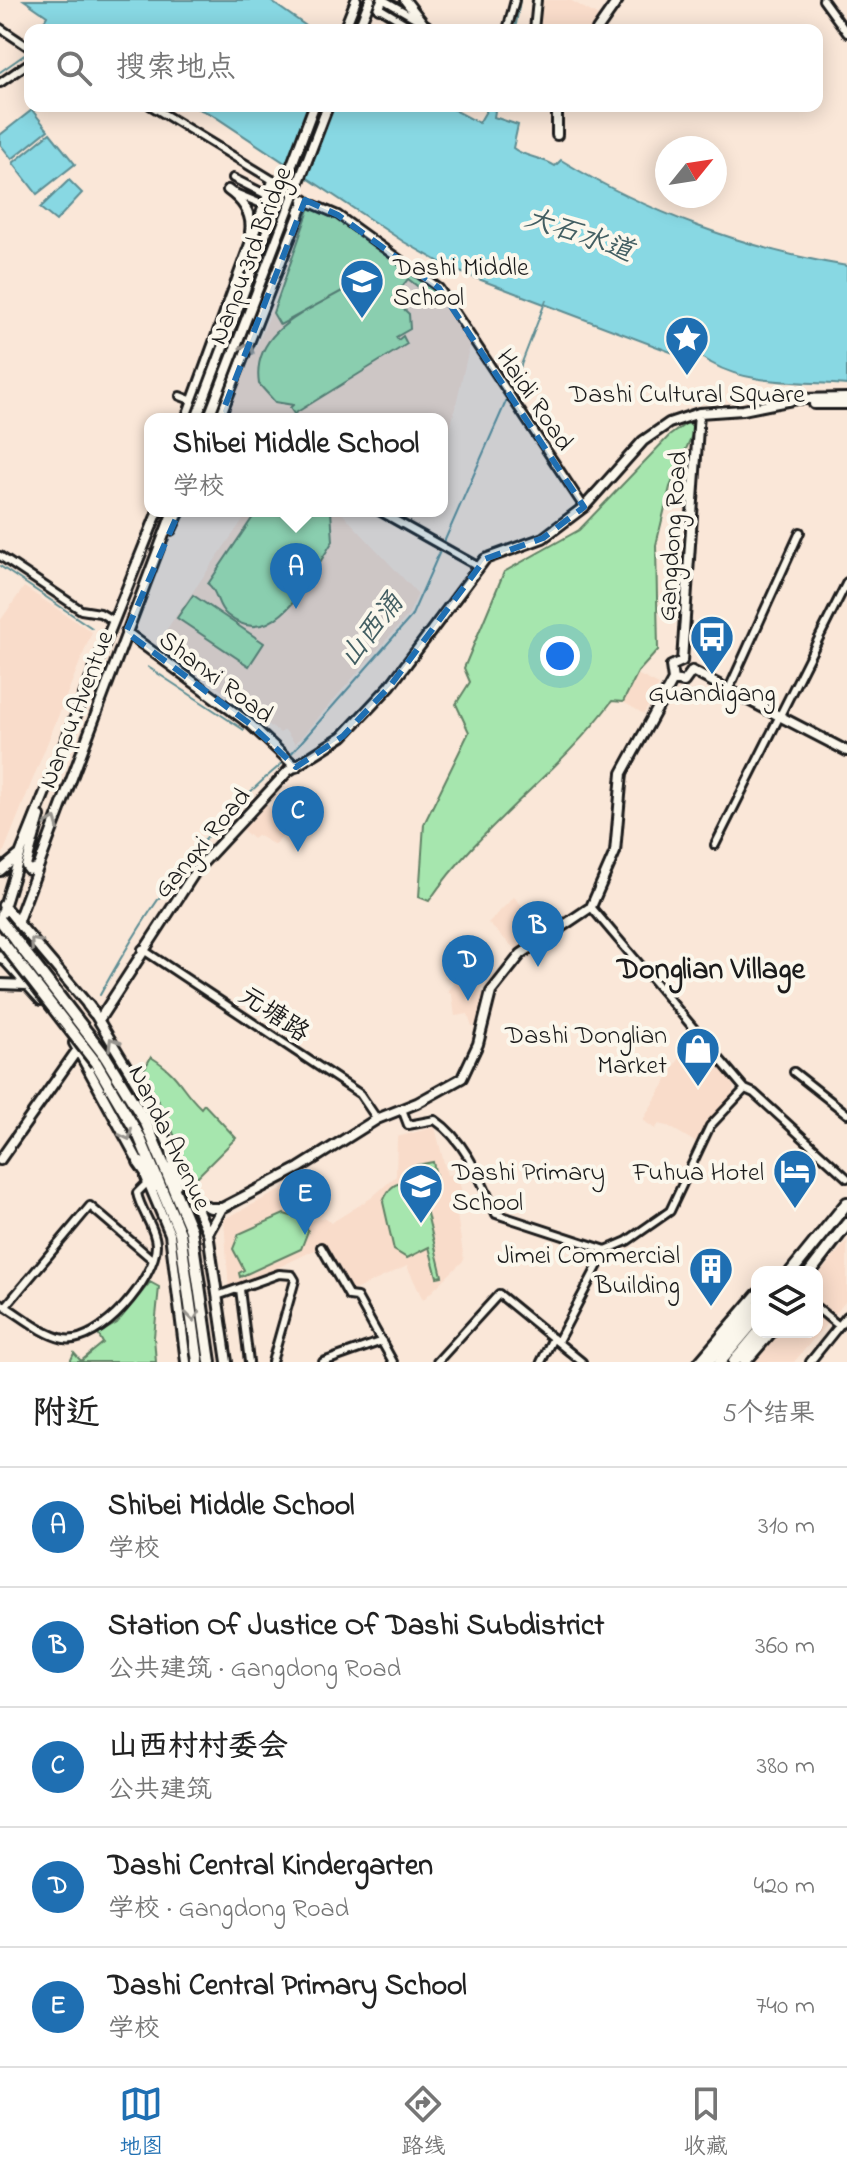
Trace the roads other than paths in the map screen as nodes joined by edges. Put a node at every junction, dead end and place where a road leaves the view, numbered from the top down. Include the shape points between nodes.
1 (356, 0) edge
2 (368, 0) edge
3 (405, 0) edge
4 (515, 0) edge
5 (537, 0) edge
6 (618, 0) edge
7 (823, 0) edge
8 (382, 3) edge
9 (346, 24) edge
10 (360, 24) edge
11 (419, 24) edge
12 (421, 24) edge
13 (509, 24) edge
14 (535, 24) edge
15 (601, 24) edge
16 (0, 28) edge
17 (847, 33) edge
18 (24, 44) edge
19 (24, 66) edge
20 (0, 83) edge
21 (161, 112) edge
22 (312, 112) edge
23 (326, 112) edge
24 (557, 112) edge
25 (557, 135) dead end
26 (233, 178) dead end
27 (273, 181) junction
28 (228, 190) joint
29 (305, 200) junction
30 (265, 201) junction
31 (298, 219) junction
32 (245, 255) junction
33 (241, 266) junction
34 (274, 281) junction
35 (180, 396) dead end
36 (193, 401) junction
37 (847, 401) edge
38 (188, 413) edge
39 (198, 413) edge
40 (210, 413) edge
41 (224, 413) edge
42 (699, 413) junction
43 (584, 507) junction
44 (154, 517) edge
45 (171, 517) edge
46 (177, 517) edge
47 (390, 517) edge
48 (800, 532) dead end
49 (0, 556) edge
50 (479, 567) junction
51 (847, 582) edge
52 (143, 588) junction
53 (112, 620) junction
54 (126, 632) junction
55 (682, 661) junction
56 (692, 671) junction
57 (673, 680) junction
58 (728, 691) junction
59 (778, 717) junction
60 (847, 751) edge
61 (293, 763) junction
62 (44, 796) junction
63 (715, 845) dead end
64 (21, 852) junction
65 (36, 868) junction
66 (0, 871) edge
67 (2, 904) edge
68 (591, 907) junction
69 (0, 920) edge
70 (17, 923) junction
71 (0, 939) edge
72 (142, 949) junction
73 (0, 957) edge
74 (69, 982) junction
75 (0, 984) edge
76 (28, 985) junction
77 (38, 995) junction
78 (94, 1012) junction
79 (74, 1043) junction
80 (101, 1060) junction
81 (794, 1072) dead end
82 (745, 1089) junction
83 (402, 1109) junction
84 (847, 1114) edge
85 (377, 1119) junction
86 (172, 1149) junction
87 (0, 1160) edge
88 (139, 1162) junction
89 (847, 1178) edge
90 (148, 1182) junction
91 (173, 1200) junction
92 (193, 1200) junction
93 (847, 1203) edge
94 (222, 1208) junction
95 (847, 1224) edge
96 (208, 1233) junction
97 (321, 1247) dead end
98 (606, 1250) junction
99 (153, 1260) junction
100 (796, 1266) edge
101 (815, 1266) edge
102 (240, 1289) junction
103 (217, 1296) junction
104 (751, 1301) edge
105 (3, 1305) edge
106 (751, 1313) edge
107 (823, 1313) edge
108 (847, 1316) edge
109 (751, 1325) edge
110 (839, 1326) junction
111 (754, 1338) edge
112 (764, 1338) edge
113 (556, 1340) junction
114 (382, 1341) junction
115 (186, 1362) edge
116 (198, 1362) edge
117 (210, 1362) edge
118 (227, 1362) edge
119 (249, 1362) edge
120 (272, 1362) edge
121 (323, 1362) edge
122 (393, 1362) edge
123 (437, 1362) edge
124 (541, 1362) edge
125 (582, 1362) edge
126 (699, 1362) edge
127 (708, 1362) edge
128 (720, 1362) edge
129 (734, 1362) edge
130 (744, 1362) edge
131 (810, 1362) edge

1 - 9 main road
2 - 8 street
2 - 10 main road, bridge
3 - 12 main road
4 - 13 street
5 - 14 street
6 - 15 main road
7 - 17 street
8 - 11 street
16 - 18 street
19 - 20 street
21 - 27 street, Haidi Road
22 - 39 main road, Nanpu 3rd Bridge, bridge
23 - 40 main road, Nanpu 3rd Bridge, bridge
24 - 25 main road
26 - 30 street
27 - 29 street, Haidi Road
27 - 30 main road
28 - 30 street
28 - 32 main road via 250,217
29 - 31 main road
29 - 43 street, Haidi Road via 338,215 439,288
30 - 31 main road via 287,200
30 - 32 main road
31 - 34 main road
32 - 33 main road
33 - 34 main road via 255,267
33 - 36 main road
41 -> 34 main road
35 - 36 street
36 - 38 main road
37 - 42 main road, Gangxi Road
42 - 43 main road, Gangxi Road via 651,433
42 - 55 main road, Gangdong Road
43 - 50 main road, Gangxi Road via 543,538 485,559
44 - 53 main road, Nanpu Aventue
45 - 52 main road, Nanpu Aventue
46 - 52 main road
47 - 50 street
48 - 58 street
49 - 53 street via 81,610
50 - 61 main road, Gangxi Road via 390,686 343,736
51 - 59 street
52 - 54 main road, Nanpu Aventue
53 - 62 main road, Nanpu Aventue
54 - 61 main road, Shanxi Road
65 -> 54 main road, Nanpu Aventue
55 - 56 main road
55 - 57 main road via 671,666
56 - 57 main road via 684,682
56 - 58 main road
57 - 68 main road via 622,773 615,852
58 - 59 main road
59 - 60 main road
59 - 63 street
61 - 72 main road, Gangxi Road via 197,869
62 - 64 main road, Nanpu Aventue
62 - 65 main road via 26,866
64 - 66 main road
64 - 67 main road, Nanpu Aventue
65 - 70 main road, Nanpu Aventue
67 - 69 main road, Nanpu Aventue
67 - 70 main road
68 - 82 street
68 - 83 main road via 521,954 491,992 478,1044 462,1078
69 - 80 highway, Nanda Avenue, bridge
70 - 73 main road, Nanpu Aventue
74 -> 70 main road
71 - 80 highway, Nanda Avenue, bridge
72 - 78 main road, Gangxi Road
72 - 85 street, 元塘路 via 360,1094
73 - 76 main road
74 - 77 main road via 51,977
74 - 78 main road
75 - 76 main road
76 - 77 main road
77 - 79 main road
86 -> 78 main road
79 - 87 main road via 23,1132
79 -> 88 main road
80 - 91 highway, Nanda Avenue
81 - 84 street
82 - 89 street
82 - 98 street via 710,1126 670,1211
83 - 85 main road
83 - 98 street via 408,1125 435,1120 453,1136 496,1214
85 - 94 main road
86 - 91 highway
86 - 92 main road
88 - 90 main road
88 - 91 highway
90 - 99 street via 137,1193 156,1242
90 - 115 main road via 170,1234
91 -> 116 highway, Nanda Avenue via 185,1250
91 - 117 highway, Nanda Avenue via 196,1247
92 - 94 main road
92 - 96 main road
93 - 100 highway
94 - 96 main road
95 - 101 highway
96 - 103 main road
97 - 114 street
98 - 113 street
99 - 105 street via 129,1299 83,1339 62,1339
99 - 105 street via 90,1206
102 - 103 street
102 - 119 street
102 - 120 street via 286,1273 295,1280
103 - 118 main road
104 - 126 main road
106 - 127 main road
107 - 110 street
108 - 110 street
109 - 128 highway
110 - 131 street
111 - 129 highway
112 - 130 main road
113 - 123 street via 499,1294
113 - 124 street
113 - 125 street
114 - 121 street
114 - 122 street

